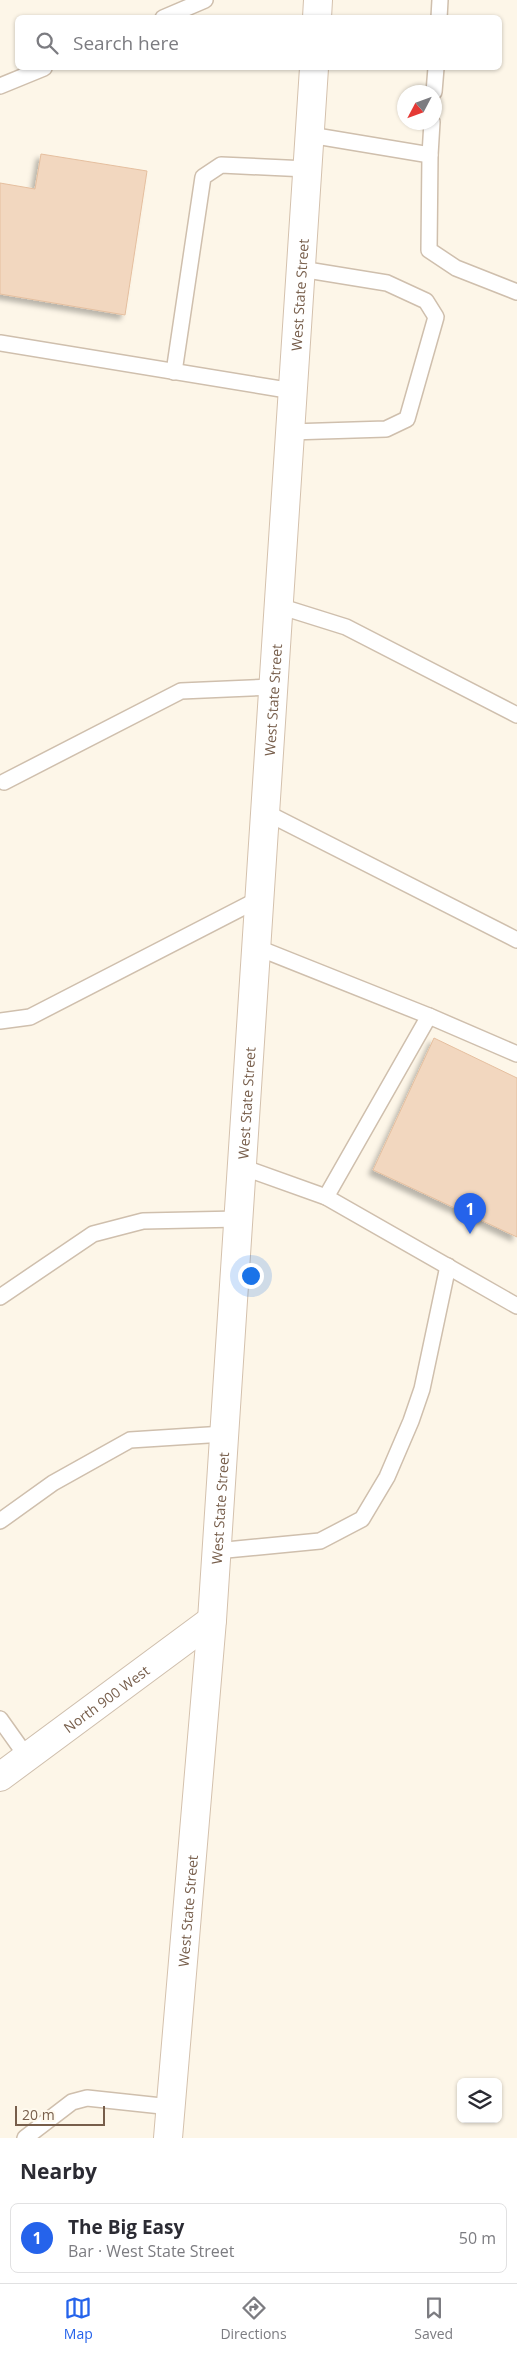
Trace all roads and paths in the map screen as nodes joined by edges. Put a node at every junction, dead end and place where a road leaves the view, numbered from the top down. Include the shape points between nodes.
1 (205, 0) edge
2 (318, 0) edge
3 (440, 0) edge
4 (170, 15) edge
5 (317, 15) edge
6 (439, 15) edge
7 (39, 70) edge
8 (314, 70) edge
9 (436, 70) edge
10 (435, 85) edge
11 (0, 86) edge
12 (432, 130) edge
13 (310, 135) junction
14 (430, 155) junction
15 (307, 169) junction
16 (301, 269) junction
17 (517, 292) edge
18 (0, 343) edge
19 (174, 372) junction
20 (293, 392) junction
21 (290, 432) junction
22 (279, 606) junction
23 (273, 688) junction
24 (517, 715) edge
25 (4, 782) dead end
26 (265, 812) junction
27 (259, 899) junction
28 (517, 940) edge
29 (256, 947) junction
30 (429, 1016) junction
31 (0, 1021) edge
32 (517, 1054) edge
33 (242, 1167) junction
34 (326, 1197) junction
35 (239, 1219) junction
36 (448, 1266) junction
37 (0, 1297) edge
38 (517, 1306) edge
39 (224, 1434) junction
40 (0, 1521) edge
41 (216, 1551) junction
42 (212, 1620) junction
43 (0, 1719) edge
44 (27, 1757) junction
45 (0, 1777) edge
46 (171, 2106) junction
47 (25, 2138) edge
48 (168, 2138) edge

1 - 4 lane
2 - 5 main road
3 - 6 lane
7 - 11 lane
8 - 13 main road, West State Street
9 - 10 lane
12 - 14 lane
13 - 14 lane
13 - 15 main road, West State Street
14 - 17 lane via 429,250 456,268
15 - 16 main road, West State Street
15 - 19 lane via 221,165 203,178
16 - 20 main road, West State Street
16 - 21 lane via 387,283 426,301 436,317 406,419 386,429
18 - 19 lane
19 - 20 lane
20 - 21 main road, West State Street
21 - 22 main road, West State Street
22 - 23 main road, West State Street
22 - 24 lane via 346,627
23 - 25 lane via 182,690
23 - 26 main road, West State Street
26 - 27 main road, West State Street
26 - 28 lane
27 - 29 main road, West State Street
27 - 31 lane via 30,1017
29 - 30 lane
29 - 33 main road, West State Street
30 - 32 lane
30 - 34 lane
33 - 34 lane
33 - 35 main road, West State Street
34 - 36 lane
35 - 37 lane via 143,1221 93,1234
35 - 39 main road, West State Street
36 - 38 lane
36 - 41 lane via 422,1389 387,1477 362,1519 320,1541
39 - 40 lane via 130,1440 53,1483
39 - 41 main road, West State Street
41 - 42 main road, West State Street
42 - 44 main road, North 900 West
42 - 46 main road, West State Street
43 - 44 lane
44 - 45 main road, North 900 West
46 - 47 lane via 87,2098 72,2102
46 - 48 main road, West State Street

